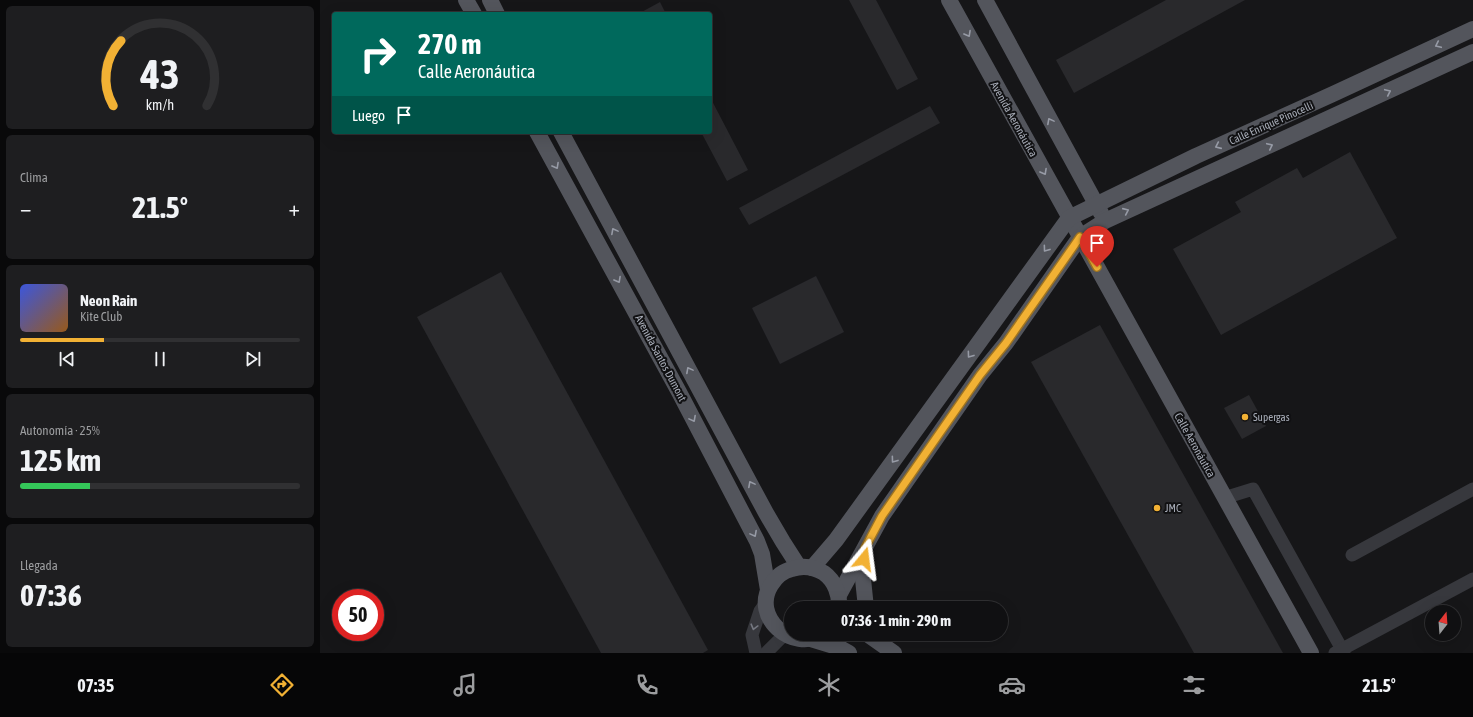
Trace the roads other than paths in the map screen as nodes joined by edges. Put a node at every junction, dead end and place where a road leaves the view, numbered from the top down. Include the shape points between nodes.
1 (466, 0) edge
2 (490, 0) edge
3 (949, 0) edge
4 (985, 0) edge
5 (473, 12) edge
6 (496, 12) edge
7 (1473, 29) edge
8 (1473, 52) edge
9 (539, 134) edge
10 (562, 134) edge
11 (1095, 204) junction
12 (1069, 218) junction
13 (1106, 221) junction
14 (1080, 237) junction
15 (1473, 489) edge
16 (1224, 498) junction
17 (865, 548) junction
18 (1352, 555) dead end
19 (806, 567) junction
20 (1473, 579) edge
21 (767, 597) junction
22 (840, 601) edge
23 (842, 601) edge
24 (865, 601) edge
25 (784, 635) joint
26 (825, 641) edge
27 (877, 641) edge
28 (887, 641) edge
29 (1340, 652) edge
30 (756, 653) edge
31 (766, 653) edge
32 (849, 653) edge
33 (894, 653) edge
34 (898, 653) edge
35 (1311, 653) edge

1 - 5 main road
2 - 6 main road
3 -> 12 main road, Avenida Aeronáutica
11 -> 4 main road
7 -> 11 main road, Calle Enrique Pinocelli
13 -> 8 main road, Calle Enrique Pinocelli
9 -> 21 main road, Avenida Santos Dumont via 757,541 762,554
19 -> 10 main road, Avenida Santos Dumont via 782,542
11 - 12 main road, Calle Enrique Pinocelli
11 - 13 main road
12 - 14 main road, Avenida Aeronáutica
12 -> 19 main road via 836,540
13 - 14 main road, Calle Enrique Pinocelli
14 - 16 main road, Calle Aeronáutica
14 - 17 main road via 882,516
15 - 18 street
16 - 29 street via 1253,489
16 - 35 main road, Calle Aeronáutica
17 - 23 main road
17 - 24 main road via 863,579
19 - 21 main road via 786,570 780,574 775,578
19 - 22 main road via 824,574 834,583
20 - 29 street
21 - 25 main road, Avenida Santos Dumont via 768,615 773,625
21 -> 30 street via 752,636
25 - 31 street
26 - 32 main road
27 - 33 main road
28 - 34 main road

